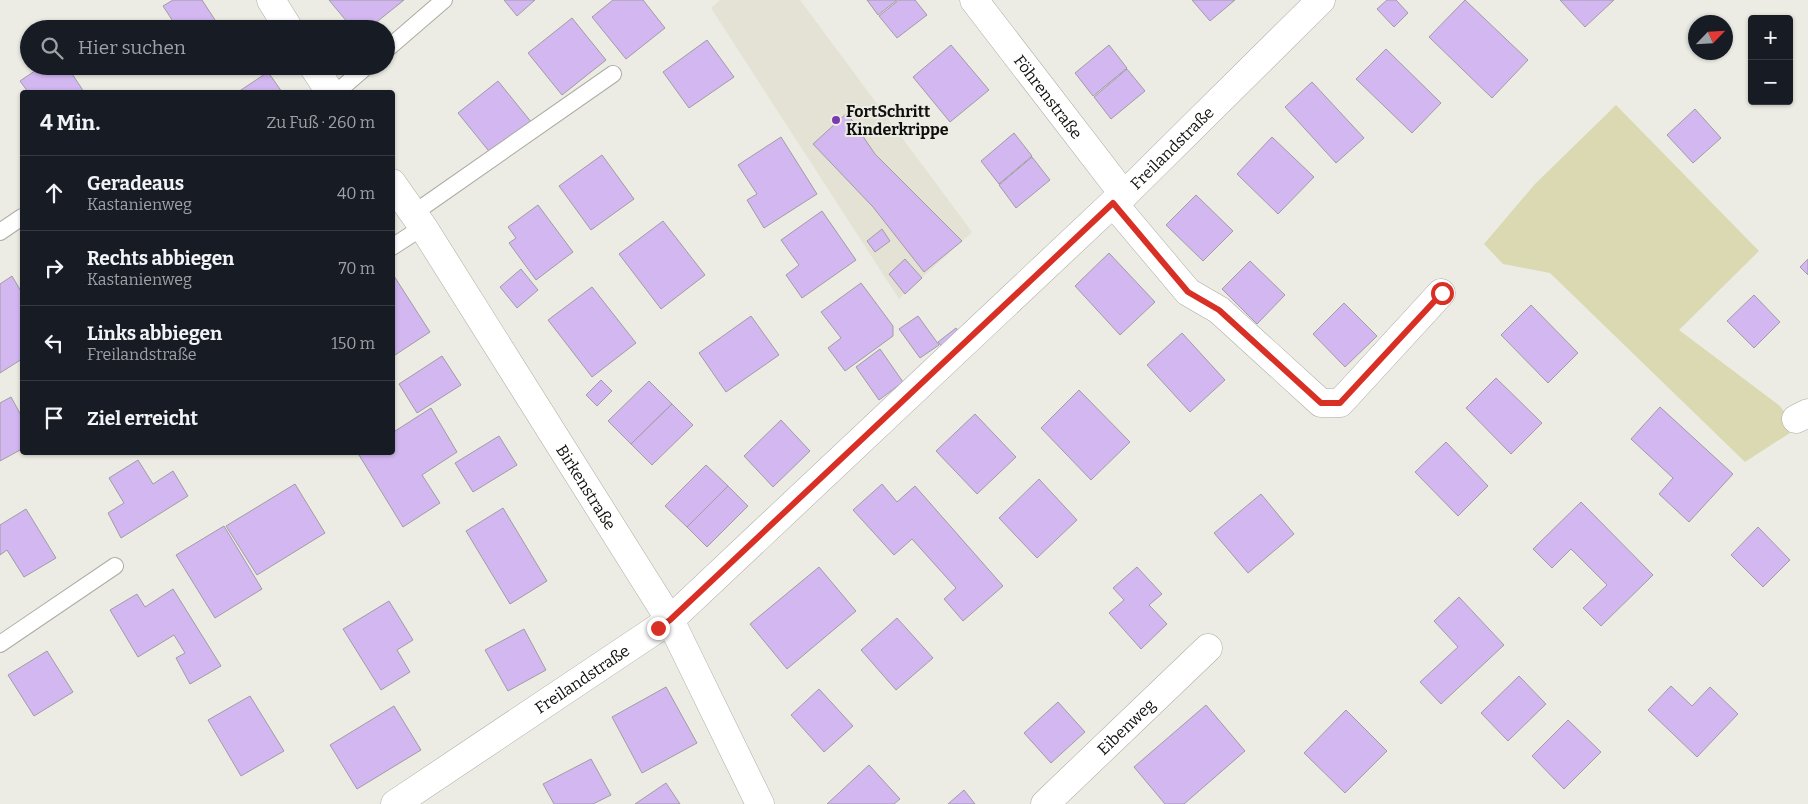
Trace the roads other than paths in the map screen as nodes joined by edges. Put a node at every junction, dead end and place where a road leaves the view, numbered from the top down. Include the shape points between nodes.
1 (271, 0) edge
2 (444, 0) edge
3 (974, 0) edge
4 (1320, 0) edge
5 (283, 20) edge
6 (395, 42) edge
7 (613, 74) dead end
8 (319, 75) edge
9 (357, 75) edge
10 (329, 90) edge
11 (339, 90) edge
12 (395, 187) edge
13 (1119, 199) junction
14 (20, 218) edge
15 (418, 220) junction
16 (0, 232) edge
17 (395, 244) edge
18 (1442, 293) dead end
19 (115, 566) dead end
20 (670, 620) junction
21 (0, 644) edge
22 (1208, 648) dead end
23 (395, 804) edge
24 (760, 804) edge
25 (1045, 804) edge

1 - 5 street
2 - 6 lane
3 - 13 street, Föhrenstraße
4 - 13 street, Freilandstraße
7 - 15 lane
8 - 10 street
9 - 11 lane
12 - 15 street, Birkenstraße
13 - 18 street, Föhrenstraße via 1188,292 1219,310 1321,403 1340,403
13 - 20 street, Freilandstraße
14 - 16 lane
15 - 17 lane
15 - 20 street, Birkenstraße
19 - 21 lane
20 - 23 street, Freilandstraße
20 - 24 street, Birkenstraße
22 - 25 street, Eibenweg

